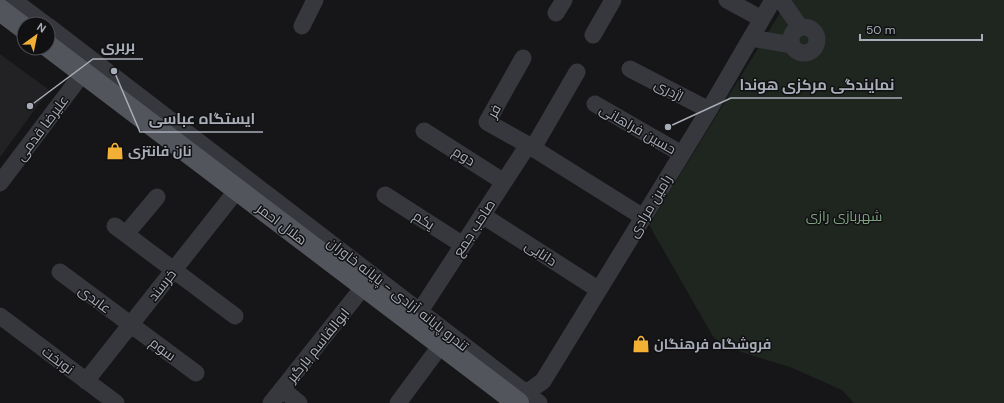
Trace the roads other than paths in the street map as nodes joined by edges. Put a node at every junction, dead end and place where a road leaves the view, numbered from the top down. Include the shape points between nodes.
1 (315, 0) edge
2 (613, 0) edge
3 (727, 0) edge
4 (773, 0) edge
5 (781, 0) edge
6 (13, 9) edge
7 (28, 16) edge
8 (762, 19) junction
9 (302, 26) dead end
10 (800, 27) junction
11 (56, 32) edge
12 (593, 35) dead end
13 (751, 38) junction
14 (792, 46) junction
15 (56, 52) edge
16 (523, 58) dead end
17 (630, 69) dead end
18 (577, 72) dead end
19 (83, 73) junction
20 (595, 104) dead end
21 (709, 110) junction
22 (424, 131) dead end
23 (530, 147) junction
24 (682, 154) junction
25 (504, 182) junction
26 (0, 183) edge
27 (237, 190) junction
28 (385, 195) dead end
29 (157, 197) dead end
30 (482, 215) junction
31 (643, 217) junction
32 (463, 245) junction
33 (173, 270) junction
34 (60, 272) dead end
35 (364, 286) junction
36 (599, 290) junction
37 (420, 311) junction
38 (0, 316) edge
39 (235, 316) dead end
40 (130, 325) junction
41 (441, 345) junction
42 (196, 373) dead end
43 (86, 381) junction
44 (282, 389) junction
45 (523, 401) edge
46 (116, 403) edge
47 (271, 403) edge
48 (298, 403) edge
49 (398, 403) edge

1 - 9 street
2 - 12 street
3 - 8 street
4 - 8 street, رامین مرادی
5 - 10 street
6 - 7 street
8 - 13 street, رامین مرادی
10 - 14 street via 792,34
10 - 14 street via 815,32 818,42 809,52 804,53
11 - 37 street, تندرو پایانه آزادی - پایانه خاوران
13 - 14 street
13 - 21 street, رامین مرادی
15 - 19 main road, هلال احمر
16 - 23 street, فر via 487,122
17 - 21 street, اژدری
18 - 23 street
19 - 26 street, علیرضا قدمی
19 - 27 main road, هلال احمر
20 - 24 street, حسین فراهانی
21 - 24 street, رامین مرادی
22 - 25 street, دوم
23 - 25 street, صاحب جمع
23 - 31 street
24 - 31 street, رامین مرادی
25 - 30 street, صاحب جمع
27 - 33 street, خرسند
27 - 35 main road, هلال احمر
28 - 32 street, یکم
29 - 33 street via 120,230
30 - 32 street, صاحب جمع
30 - 36 street, دانایی
31 - 36 street, رامین مرادی
32 - 37 street, صاحب جمع
33 - 39 street
33 - 40 street, خرسند
34 - 40 street, عابدی
35 - 41 main road, هلال احمر
35 - 44 street, ابوالقاسم بارگیر
36 - 45 street, رامین مرادی via 543,381
37 - 45 street, تندرو پایانه آزادی - پایانه خاوران
38 - 43 street, نوبخت
40 - 42 street, سوم
40 - 43 street, خرسند
41 - 45 main road, هلال احمر
41 - 49 street
43 - 46 street, نوبخت
44 - 47 street, ابوالقاسم بارگیر
44 - 48 street

